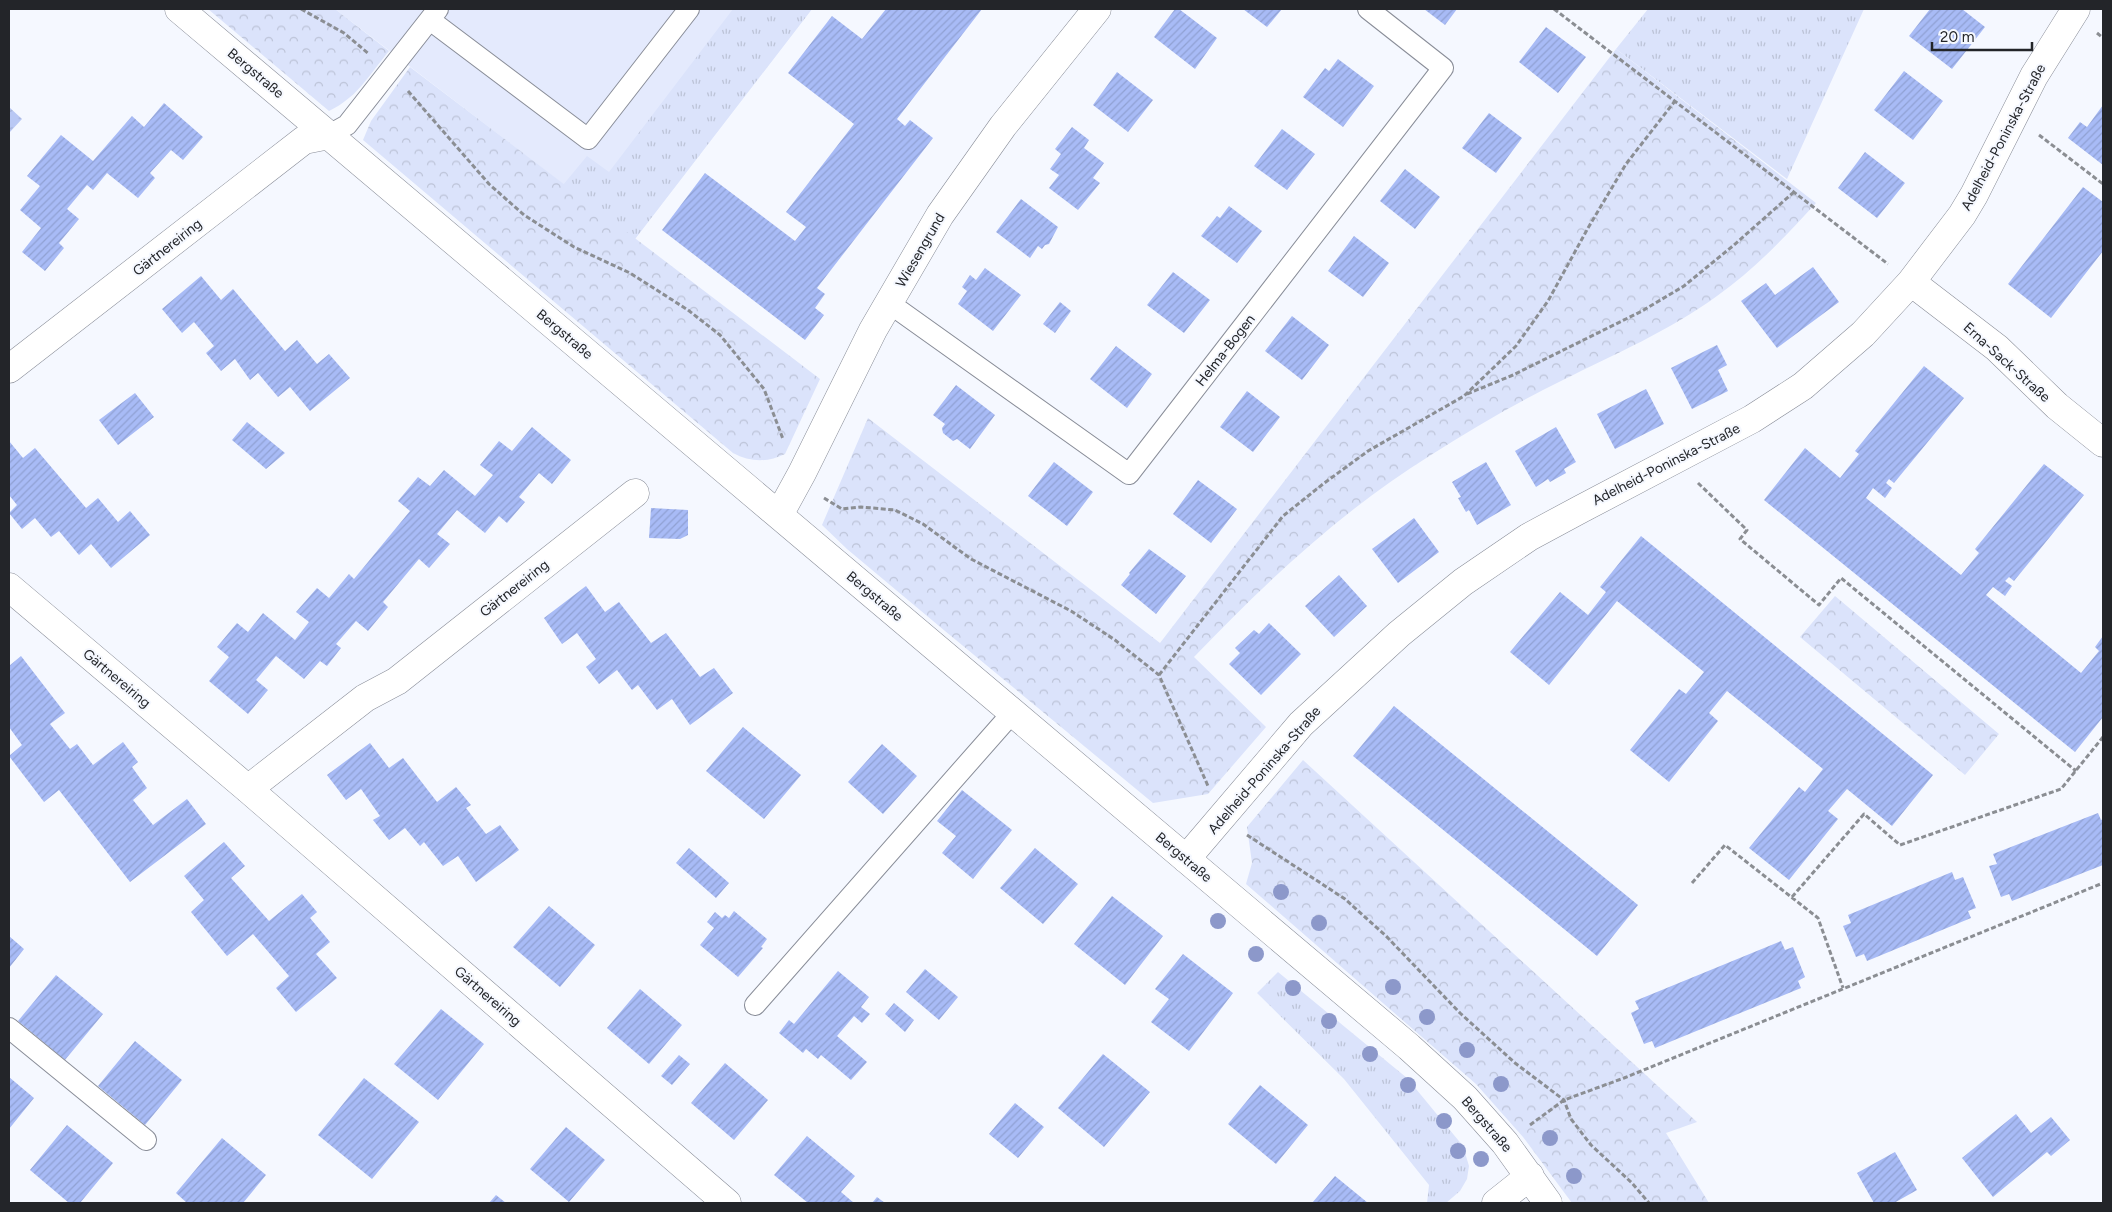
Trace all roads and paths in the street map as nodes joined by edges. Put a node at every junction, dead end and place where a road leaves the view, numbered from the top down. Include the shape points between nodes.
1 (179, 9) edge
2 (301, 9) edge
3 (689, 9) edge
4 (1097, 9) edge
5 (1368, 9) edge
6 (1554, 9) edge
7 (2076, 9) edge
8 (434, 14) edge
9 (389, 71) junction
10 (1675, 101) junction
11 (2013, 114) junction
12 (329, 135) junction
13 (2103, 184) edge
14 (1795, 191) junction
15 (1911, 282) junction
16 (889, 303) junction
17 (9, 369) edge
18 (1464, 396) junction
19 (2103, 443) edge
20 (785, 444) dead end
21 (1675, 461) junction
22 (635, 494) dead end
23 (822, 497) dead end
24 (779, 515) junction
25 (9, 587) edge
26 (1160, 675) junction
27 (1013, 712) junction
28 (2103, 737) edge
29 (2076, 771) junction
30 (248, 789) junction
31 (1222, 816) junction
32 (1186, 859) junction
33 (2103, 882) edge
34 (1692, 883) dead end
35 (1792, 897) junction
36 (1842, 988) junction
37 (755, 1005) dead end
38 (9, 1028) edge
39 (1564, 1100) junction
40 (1527, 1127) dead end
41 (146, 1140) dead end
42 (1530, 1176) junction
43 (727, 1203) edge
44 (1496, 1203) edge
45 (1548, 1203) edge
46 (1649, 1203) edge

1 - 12 street, Bergstraße
2 - 9 path via 344,33
3 - 8 lane via 588,139
4 - 16 street, Wiesengrund via 1003,126 940,215
5 - 16 lane, Helma-Bogen via 1443,68 1129,474
6 - 10 path
7 - 11 street, Adelheid-Poninska-Straße
8 - 9 lane
9 - 12 lane via 347,125
9 - 20 path via 489,184 524,215 574,247 630,273 720,335 764,389
10 - 14 path
10 - 18 path via 1626,164 1548,301 1516,346
11 - 13 path
11 - 15 street, Adelheid-Poninska-Straße via 1974,196
12 - 17 street, Gärtnereiring via 304,140
12 - 24 street, Bergstraße
14 - 15 path
14 - 18 path via 1684,286 1642,311
15 - 19 street, Erna-Sack-Straße via 1996,348 2056,406
15 - 21 street, Adelheid-Poninska-Straße via 1863,334 1803,386 1752,420
16 - 24 street, Wiesengrund
18 - 26 path via 1368,451 1283,516
21 - 29 path via 1747,530 1740,540 1819,605 1841,578
21 - 31 street, Adelheid-Poninska-Straße via 1530,537 1463,582 1399,634 1301,724
22 - 30 street, Gärtnereiring via 397,681 365,698
23 - 26 path via 842,509 895,510 923,524 971,559 1071,610
24 - 27 street, Bergstraße
25 - 30 street, Gärtnereiring
26 - 31 path
27 - 32 street, Bergstraße
27 - 37 lane
28 - 29 path
29 - 35 path via 2061,789 1900,845 1864,814
30 - 43 street, Gärtnereiring
31 - 32 street, Adelheid-Poninska-Straße
31 - 39 path via 1345,899 1386,936 1460,1013
32 - 42 street, Bergstraße via 1458,1091
33 - 36 path
34 - 35 path via 1725,845
35 - 36 path via 1818,918
36 - 39 path
38 - 41 lane
39 - 40 path
39 - 46 path via 1571,1119 1591,1144
42 - 44 street
42 - 45 street, Bergstraße

